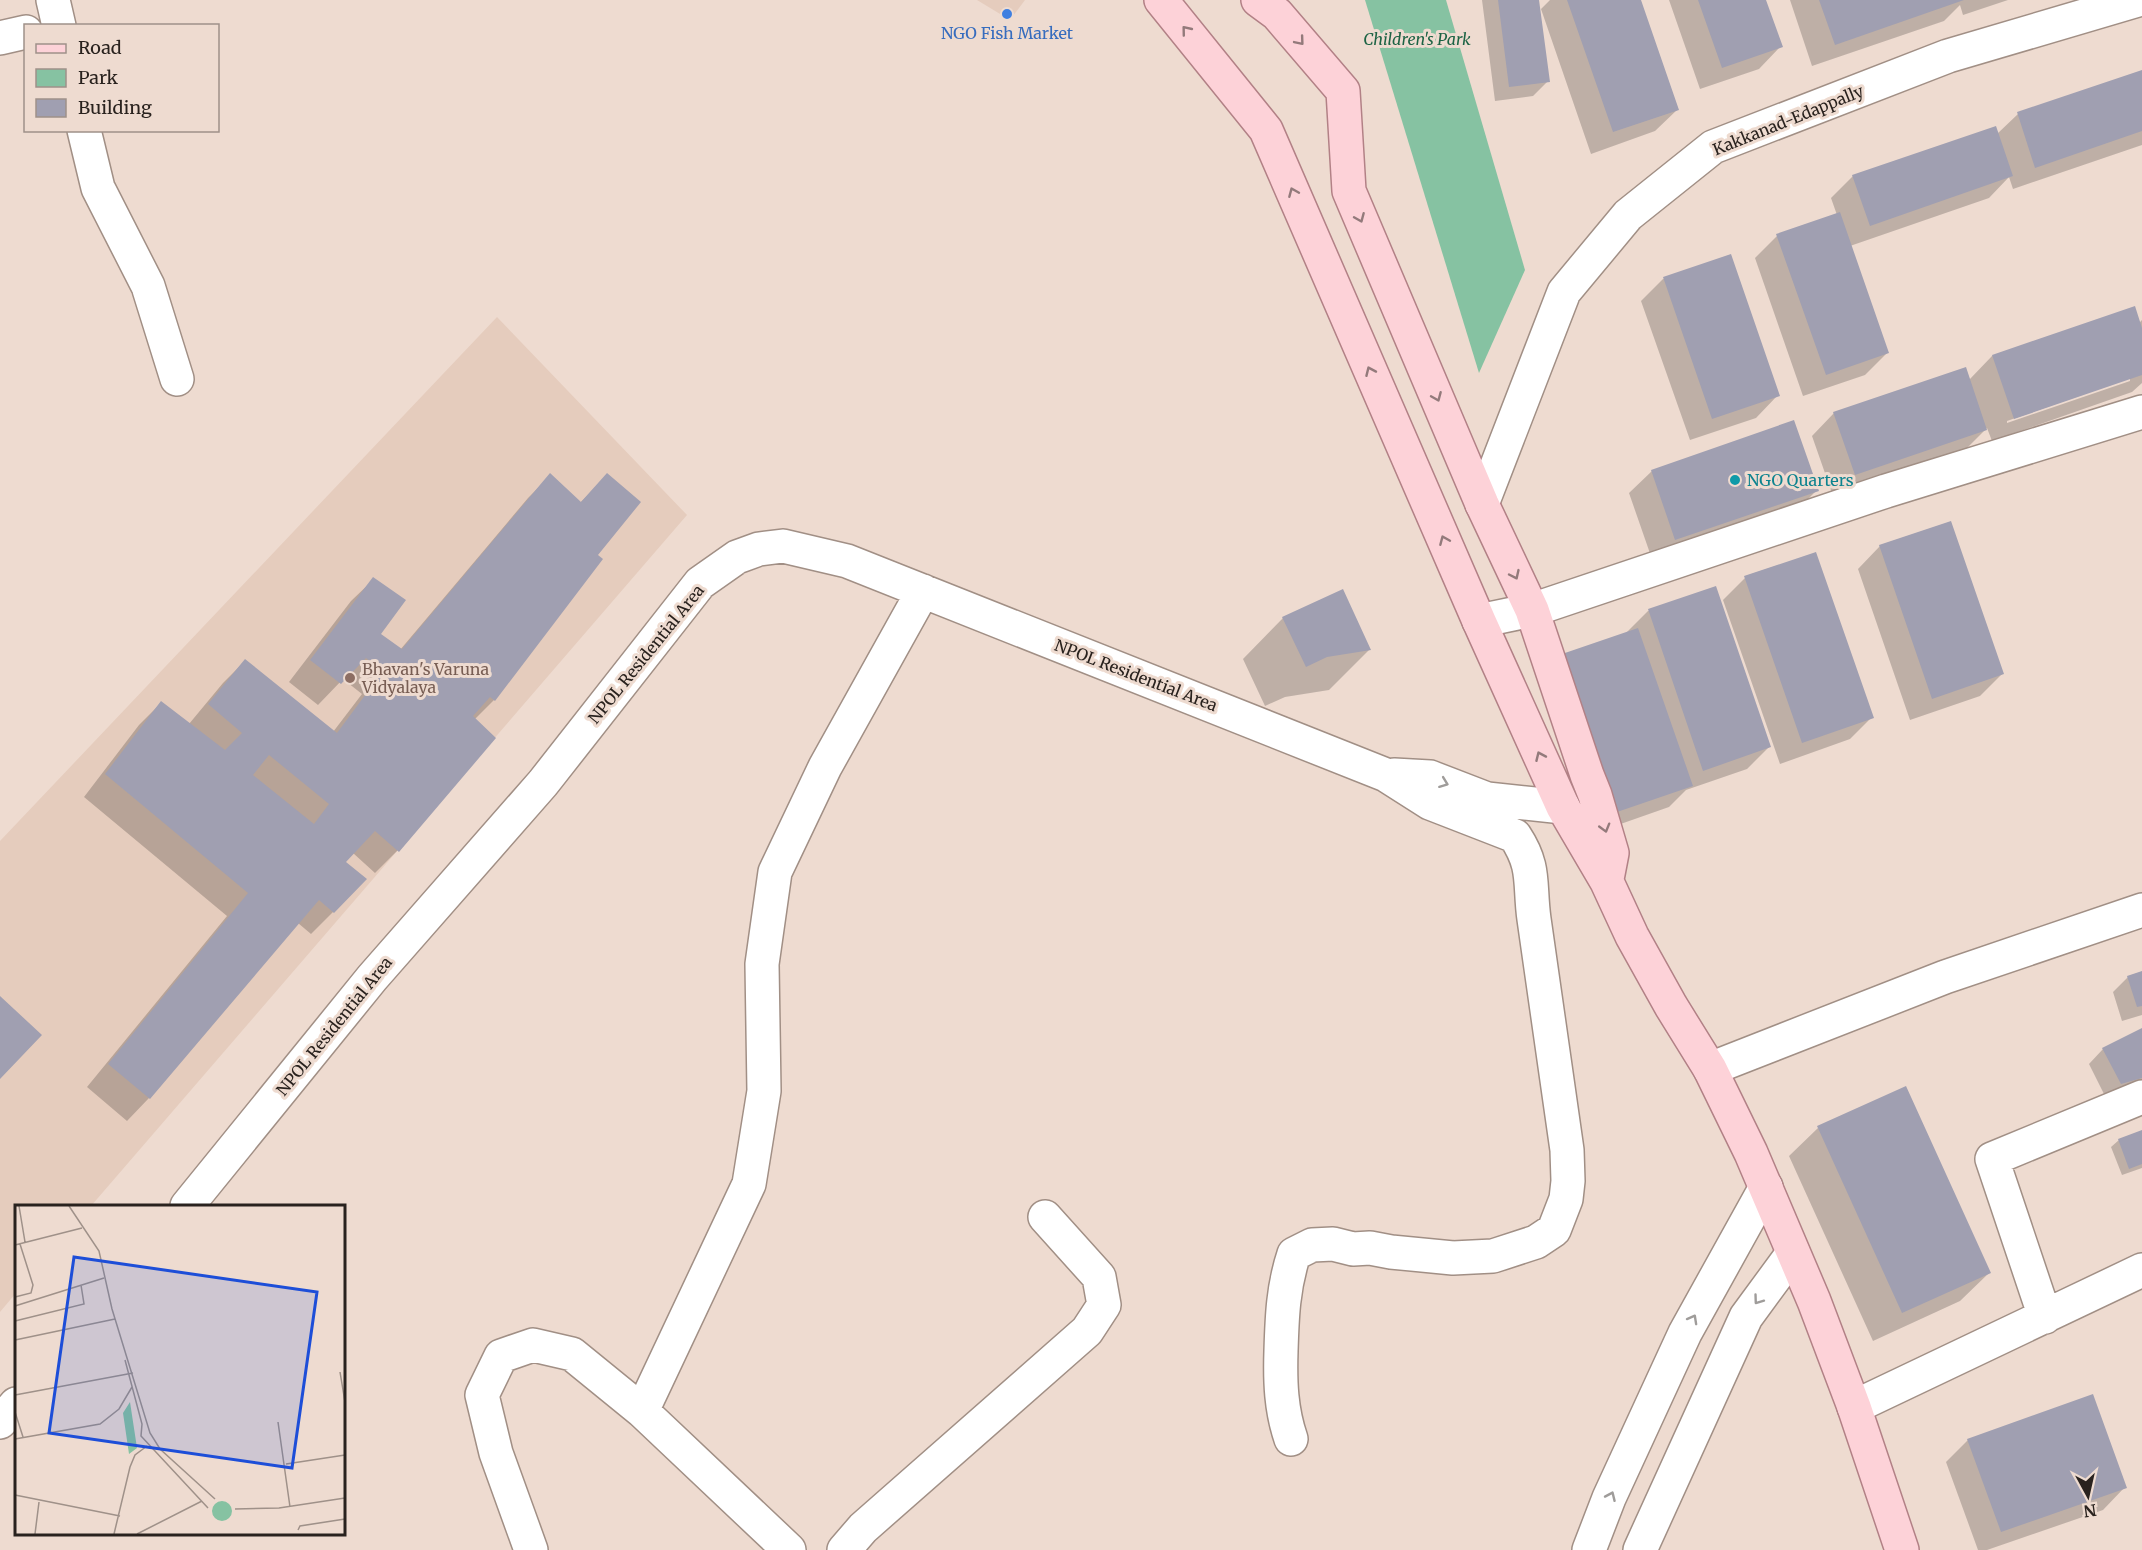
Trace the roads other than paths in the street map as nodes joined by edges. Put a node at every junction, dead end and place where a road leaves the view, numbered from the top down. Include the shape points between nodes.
1 (1161, 0) edge
2 (2138, 0) edge
3 (1275, 5) edge
4 (24, 32) edge
5 (0, 38) edge
6 (84, 132) edge
7 (177, 379) dead end
8 (2142, 412) edge
9 (1482, 504) junction
10 (924, 591) junction
11 (1532, 610) junction
12 (1479, 621) junction
13 (1386, 775) junction
14 (1595, 795) junction
15 (1563, 807) junction
16 (1515, 836) junction
17 (1607, 882) junction
18 (2142, 910) edge
19 (1710, 1069) junction
20 (2142, 1096) edge
21 (1766, 1187) junction
22 (188, 1205) edge
23 (1045, 1217) dead end
24 (1793, 1253) junction
25 (2142, 1270) edge
26 (2045, 1317) junction
27 (15, 1405) edge
28 (1854, 1407) junction
29 (642, 1411) junction
30 (0, 1422) edge
31 (1290, 1439) dead end
32 (531, 1550) edge
33 (789, 1550) edge
34 (844, 1550) edge
35 (1589, 1550) edge
36 (1640, 1550) edge
37 (1902, 1550) edge

12 -> 1 main road via 1266,130
2 - 9 street, Kakkanad-Edappally via 1948,57 1713,147 1628,215 1564,292
3 -> 9 main road via 1343,91 1349,191
4 - 5 street
6 - 7 street via 98,188 148,286
8 - 11 street via 1886,491
9 -> 11 main road
10 - 13 street, NPOL Residential Area
10 - 22 street, NPOL Residential Area via 847,561 783,546 737,557 700,583 543,783 372,978
10 - 29 street via 825,767 775,872 762,964 764,1091 749,1184
11 - 12 street
11 - 14 main road
15 -> 12 main road
13 -> 15 street via 1430,777 1487,799
13 - 16 street, NPOL Residential Area via 1430,802
14 - 15 street
14 -> 17 main road via 1612,853
15 - 16 street
15 - 17 main road
16 - 31 street via 1532,876 1534,917 1567,1150 1566,1199 1554,1230 1536,1242 1493,1256 1453,1258 1333,1244 1312,1245 1294,1254 1283,1298 1279,1381
17 - 19 main road via 1632,936
18 - 19 street via 1945,977
19 - 21 main road
20 - 26 street via 1992,1159
21 - 24 main road
35 -> 21 street via 1686,1333
23 - 34 street via 1099,1277 1104,1305 1087,1331 863,1528
24 - 28 main road
24 -> 36 street via 1746,1317
25 - 26 street
26 - 28 street
27 - 30 street
28 - 37 main road
29 - 32 street via 572,1354 533,1345 501,1356 482,1395 496,1453
29 - 33 street

